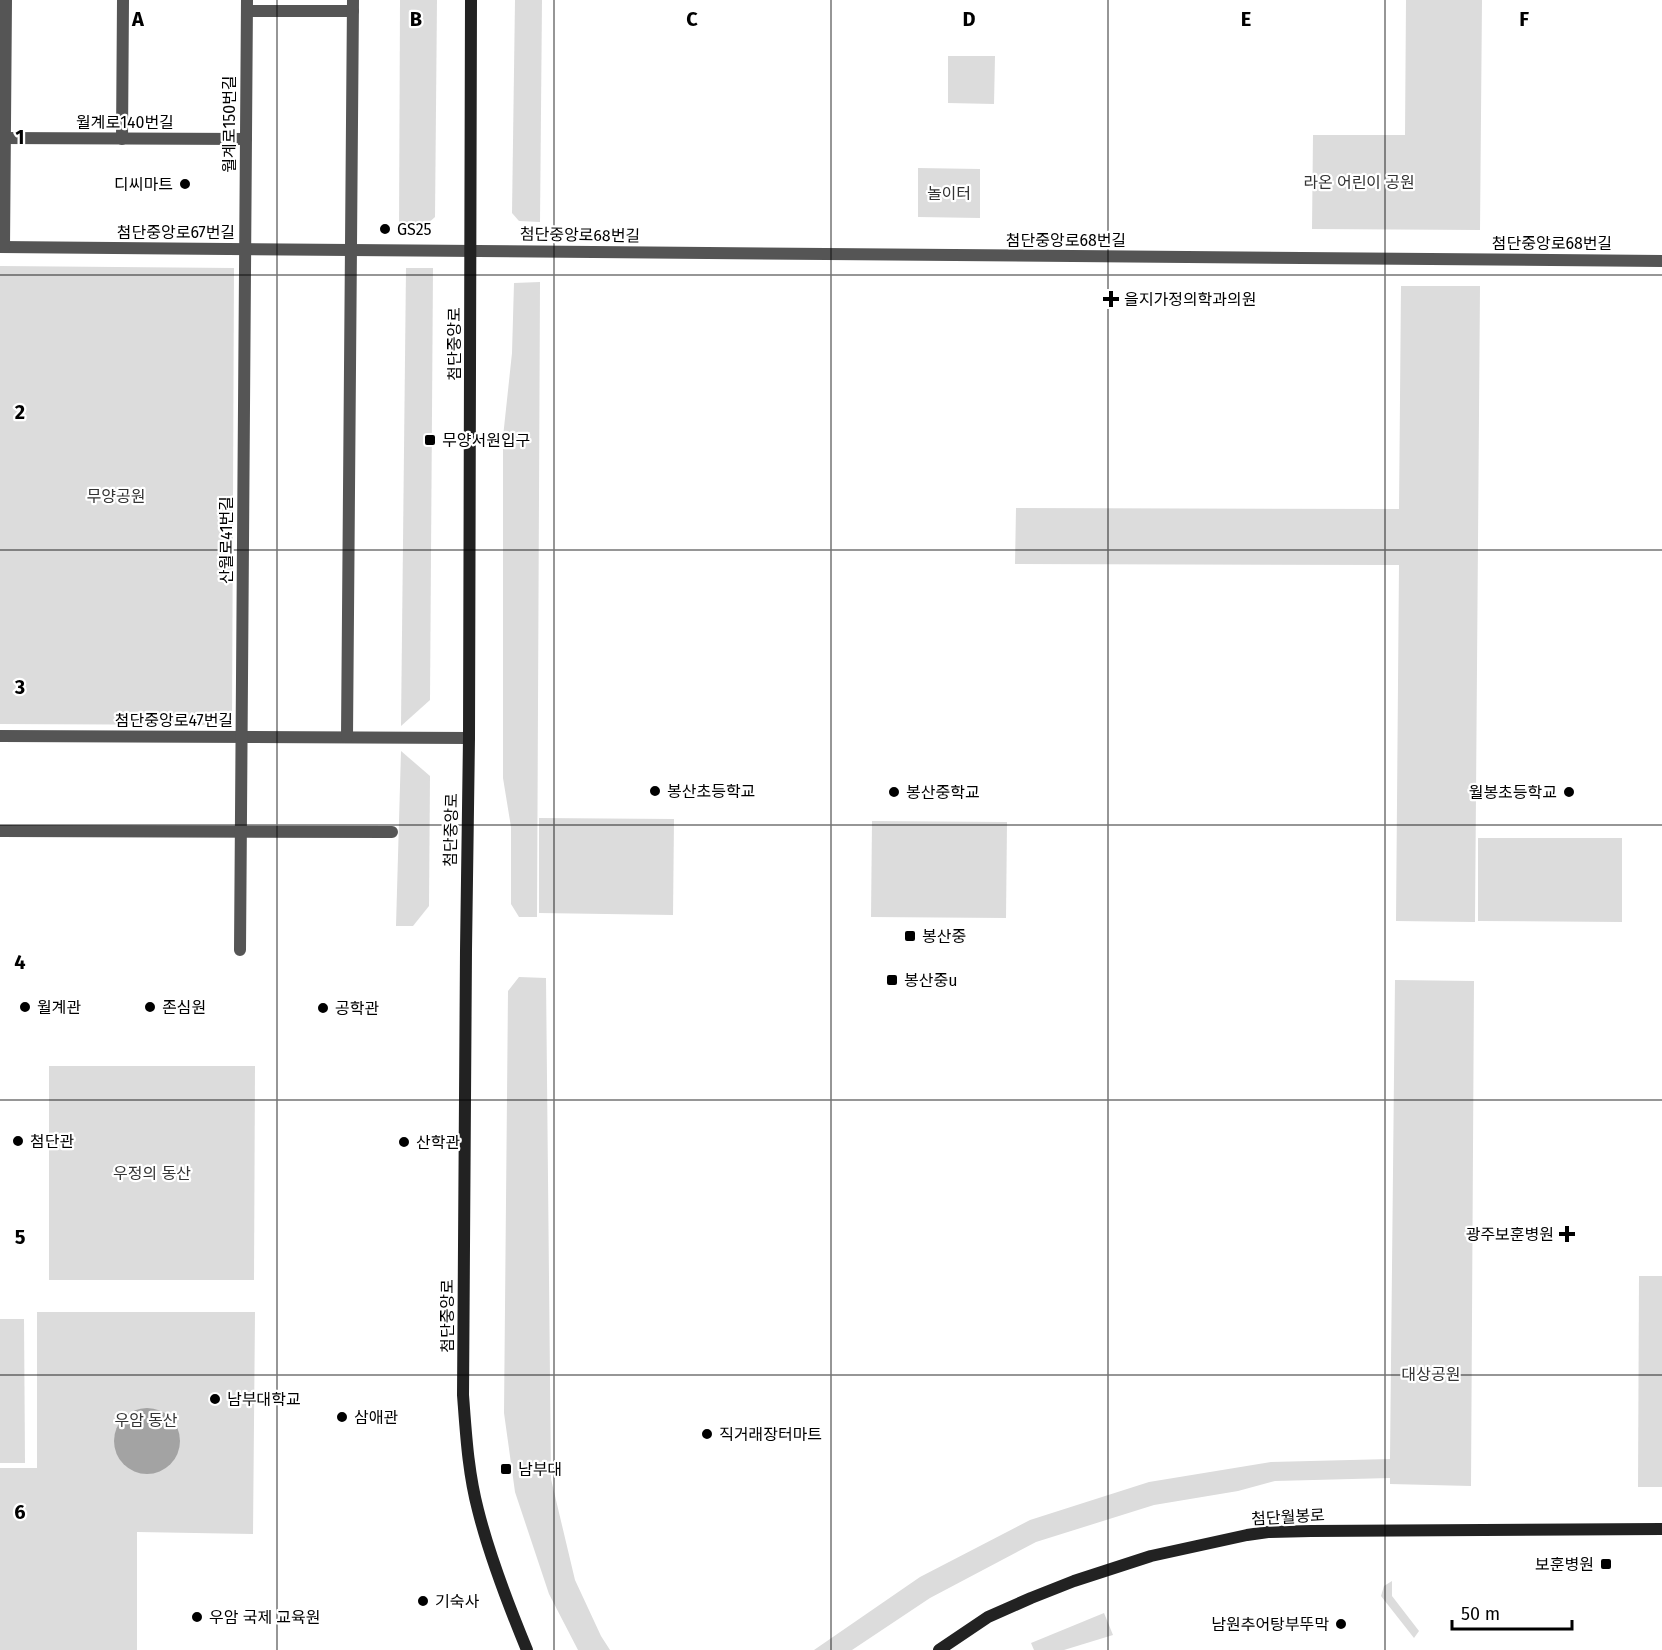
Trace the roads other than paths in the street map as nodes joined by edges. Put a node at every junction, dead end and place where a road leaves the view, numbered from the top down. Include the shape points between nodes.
1 (6, 0) edge
2 (123, 0) edge
3 (471, 0) edge
4 (247, 5) edge
5 (353, 5) edge
6 (2, 138) edge
7 (122, 139) junction
8 (246, 139) junction
9 (2, 247) edge
10 (245, 248) junction
11 (351, 249) junction
12 (470, 250) junction
13 (1662, 261) edge
14 (0, 736) edge
15 (241, 737) junction
16 (347, 737) junction
17 (469, 738) junction
18 (0, 831) edge
19 (240, 832) junction
20 (392, 832) dead end
21 (240, 950) dead end
22 (1662, 1529) edge
23 (527, 1650) edge
24 (939, 1650) edge

1 - 6 street
2 - 7 street
3 - 12 street, 첨단중앙로
4 - 5 street
4 - 8 street, 월계로150번길
5 - 11 street
6 - 7 street, 월계로140번길
6 - 9 street
7 - 8 street, 월계로140번길
8 - 10 street, 월계로150번길
9 - 10 street, 첨단중앙로67번길
10 - 11 street, 첨단중앙로67번길
10 - 15 street, 산월로41번길
11 - 12 street, 첨단중앙로67번길
11 - 16 street
12 - 13 street, 첨단중앙로68번길
12 - 17 street, 첨단중앙로
14 - 15 street, 첨단중앙로47번길
15 - 16 street, 첨단중앙로47번길
15 - 19 street, 산월로41번길
16 - 17 street, 첨단중앙로47번길
17 - 23 street, 첨단중앙로 via 463,1395 478,1509 498,1577
18 - 19 street
19 - 20 street
19 - 21 street, 산월로41번길
22 - 24 street, 첨단월봉로 via 1311,1531 1247,1535 1151,1557 1074,1581 987,1617

